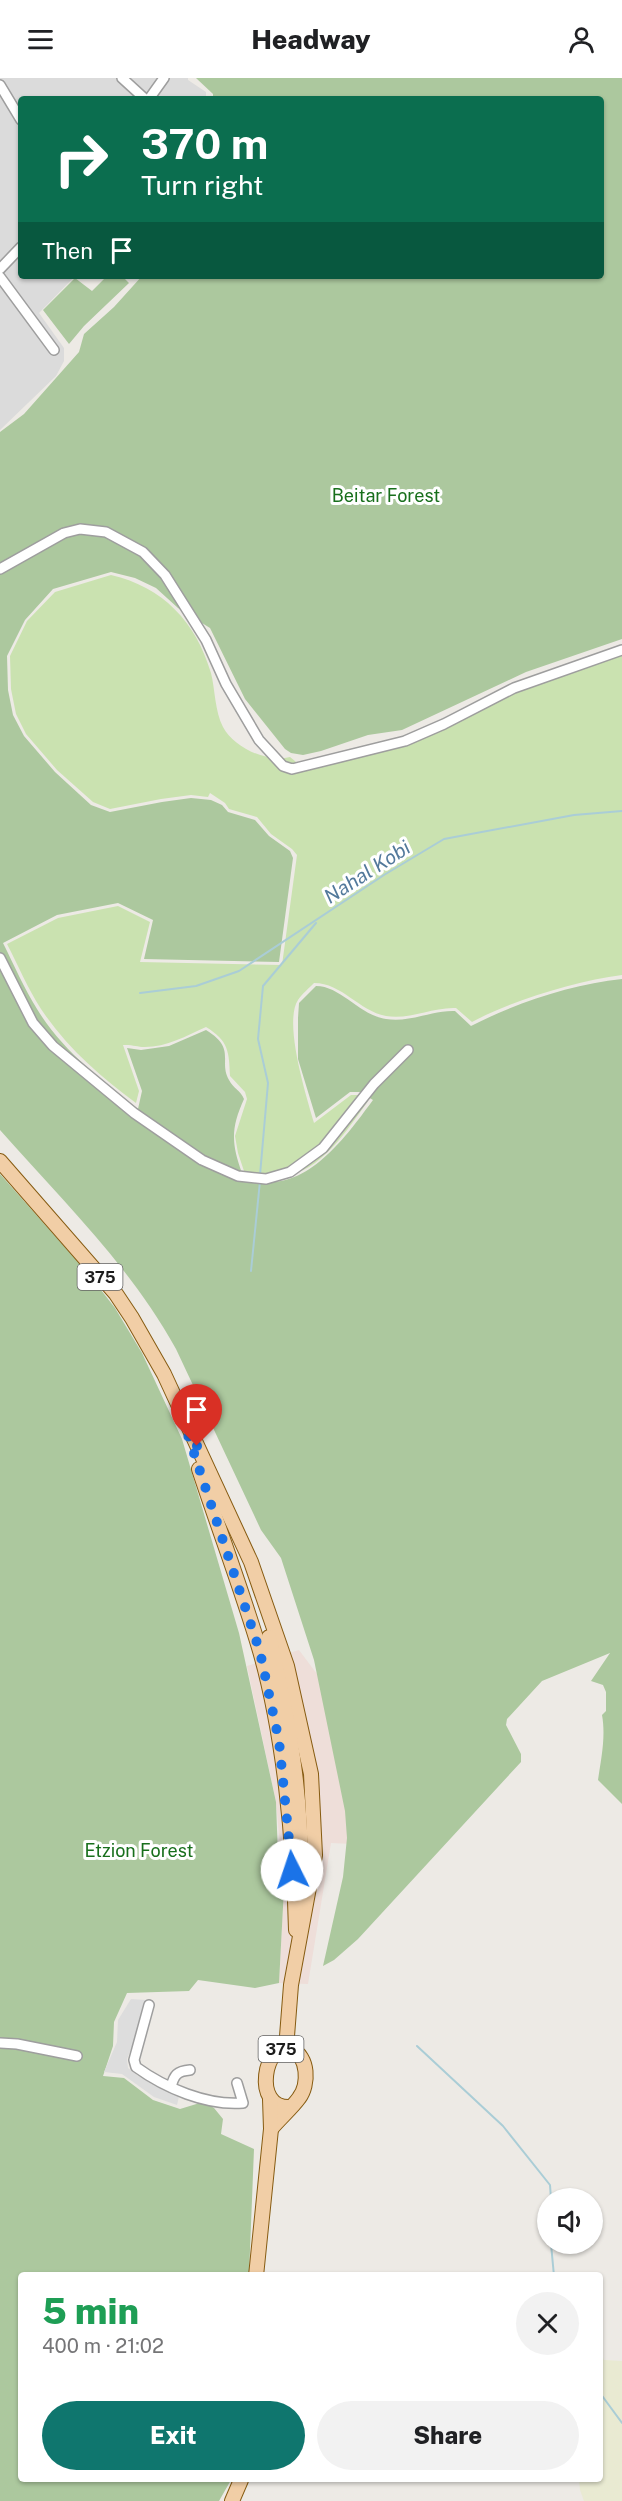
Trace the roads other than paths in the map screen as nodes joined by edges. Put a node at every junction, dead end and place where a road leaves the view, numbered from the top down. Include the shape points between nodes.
1 (122, 78) edge
2 (164, 78) edge
3 (0, 85) edge
4 (143, 96) edge
5 (149, 96) edge
6 (18, 115) edge
7 (18, 250) edge
8 (0, 269) edge
9 (0, 277) edge
10 (54, 350) dead end
11 (0, 569) edge
12 (622, 650) edge
13 (0, 958) edge
14 (408, 1050) dead end
15 (0, 1161) edge
16 (179, 1408) junction
17 (296, 1957) junction
18 (149, 2005) dead end
19 (0, 2043) edge
20 (286, 2049) junction
21 (77, 2056) dead end
22 (190, 2070) dead end
23 (237, 2083) dead end
24 (171, 2087) junction
25 (270, 2099) junction
26 (290, 2107) junction
27 (271, 2129) junction
28 (256, 2272) edge
29 (240, 2482) edge
30 (232, 2501) edge

1 - 4 street
2 - 5 street
3 - 6 street
7 - 8 street
9 - 10 street
11 - 12 street via 64,533 80,529 106,532 143,552 165,574 206,640 259,740 283,766 292,768 405,741 514,688
13 - 14 street via 33,1023 53,1046 134,1113 202,1160 238,1176 267,1179 290,1172 323,1148 374,1084
15 - 16 main road, 375 via 116,1294
16 - 17 main road via 262,1663 279,1741 290,1830
16 - 17 main road, 375 via 251,1562 291,1733 302,1832 302,1928
17 - 20 main road, 375
18 - 24 street via 134,2060 136,2067 156,2082
19 - 21 street
20 - 25 main road, 375 via 272,2055 267,2067 265,2086
20 - 26 main road, 375 via 299,2055 306,2066 301,2097
22 - 24 street via 173,2076
23 - 24 street via 243,2103 229,2104
25 - 26 main road via 276,2105
25 - 27 main road, 375
26 - 27 main road, 375
27 - 28 main road, 375
29 - 30 main road

